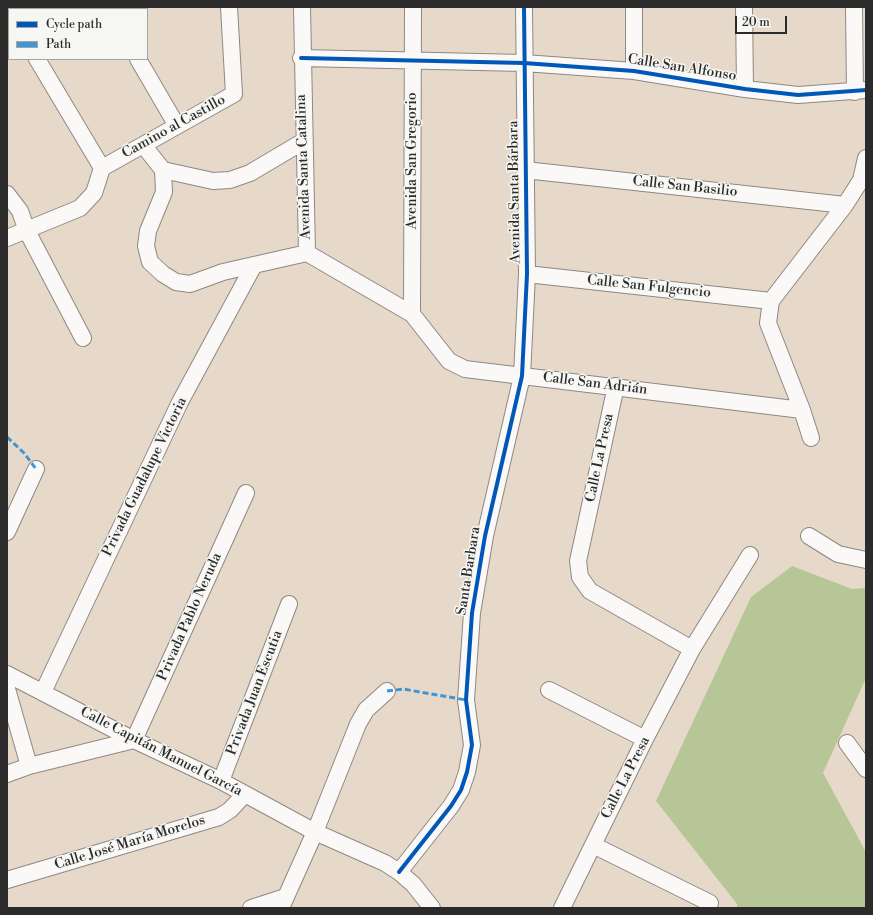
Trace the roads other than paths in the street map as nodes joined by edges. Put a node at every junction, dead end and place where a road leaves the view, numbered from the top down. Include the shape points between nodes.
1 (302, 7) edge
2 (413, 7) edge
3 (524, 7) edge
4 (634, 7) edge
5 (744, 7) edge
6 (854, 7) edge
7 (229, 8) edge
8 (301, 58) junction
9 (38, 60) edge
10 (139, 60) edge
11 (413, 61) junction
12 (524, 63) junction
13 (634, 71) junction
14 (744, 89) junction
15 (860, 91) edge
16 (177, 126) junction
17 (304, 141) junction
18 (143, 145) junction
19 (866, 158) edge
20 (102, 168) junction
21 (163, 170) junction
22 (525, 170) junction
23 (7, 194) edge
24 (845, 204) junction
25 (27, 231) junction
26 (7, 238) edge
27 (307, 253) junction
28 (254, 265) junction
29 (527, 274) junction
30 (771, 301) junction
31 (412, 314) junction
32 (83, 338) dead end
33 (522, 376) junction
34 (616, 386) junction
35 (802, 410) junction
36 (811, 438) dead end
37 (36, 470) dead end
38 (246, 493) dead end
39 (7, 532) edge
40 (809, 536) dead end
41 (750, 555) dead end
42 (866, 560) edge
43 (289, 604) dead end
44 (692, 648) junction
45 (7, 674) edge
46 (7, 689) edge
47 (549, 690) dead end
48 (387, 691) dead end
49 (42, 692) junction
50 (645, 739) junction
51 (134, 740) junction
52 (847, 743) dead end
53 (30, 766) junction
54 (866, 769) edge
55 (7, 774) edge
56 (221, 781) junction
57 (245, 794) junction
58 (315, 832) junction
59 (593, 845) junction
60 (399, 872) junction
61 (7, 880) edge
62 (283, 902) edge
63 (710, 902) dead end
64 (251, 908) edge
65 (432, 908) edge
66 (562, 908) edge

1 - 8 street, Avenida Santa Catalina
2 - 11 street, Avenida San Gregorio
3 - 12 street, Avenida Santa Bárbara
4 - 13 street
5 - 14 street
6 - 15 street
7 - 16 street, Camino al Castillo via 234,94
8 - 11 street, Calle San Alfonso
8 - 17 street, Avenida Santa Catalina
9 - 20 street
10 - 16 street
11 - 12 street, Calle San Alfonso
11 - 31 street, Avenida San Gregorio
12 - 13 street, Calle San Alfonso
12 - 22 street, Avenida Santa Bárbara
13 - 14 street, Calle San Alfonso
14 - 15 street, Calle San Alfonso via 798,95
16 - 18 street, Camino al Castillo
17 - 21 street via 250,173 230,180 213,180
17 - 27 street, Avenida Santa Catalina
18 - 20 street, Camino al Castillo
18 - 21 street
19 - 24 street via 860,180
20 - 25 street via 94,193 80,208
21 - 28 street via 164,192 148,231 146,246 150,262 176,282 190,284 223,272
22 - 24 street, Calle San Basilio
22 - 29 street, Avenida Santa Bárbara
23 - 25 street via 20,211
24 - 30 street
25 - 26 street
25 - 32 street
27 - 28 street
27 - 31 street, Avenida Santa Catalina
28 - 49 street, Privada Guadalupe Victoria via 180,402
29 - 30 street, Calle San Fulgencio
29 - 33 street, Avenida Santa Bárbara
30 - 35 street via 768,323
31 - 33 street, Calle San Adrián via 449,361 465,369
33 - 34 street, Calle San Adrián
33 - 60 street, Santa Barbara via 486,536 472,613 466,700 472,745 467,772 451,806
34 - 35 street, Calle San Adrián
34 - 44 street, Calle La Presa via 578,561 580,577 590,591
35 - 36 street
37 - 39 street
38 - 51 street, Privada Pablo Neruda
40 - 42 street via 838,554
41 - 44 street, Calle La Presa
43 - 56 street, Privada Juan Escutia
44 - 50 street, Calle La Presa
45 - 49 street, Calle Capitán Manuel García
46 - 53 street
47 - 50 street
48 - 58 street via 366,710 358,724
49 - 51 street, Calle Capitán Manuel García
50 - 59 street, Calle La Presa
51 - 53 street
51 - 56 street, Calle Capitán Manuel García
52 - 54 street
53 - 55 street
56 - 57 street, Calle Capitán Manuel García
57 - 58 street, Calle Capitán Manuel García
57 - 61 street, Calle José María Morelos via 230,810 219,816
58 - 60 street, Calle Capitán Manuel García via 386,863
58 - 62 street
59 - 63 street
59 - 66 street, Calle La Presa
60 - 65 street, Calle Capitán Manuel García via 413,884
62 - 64 street

